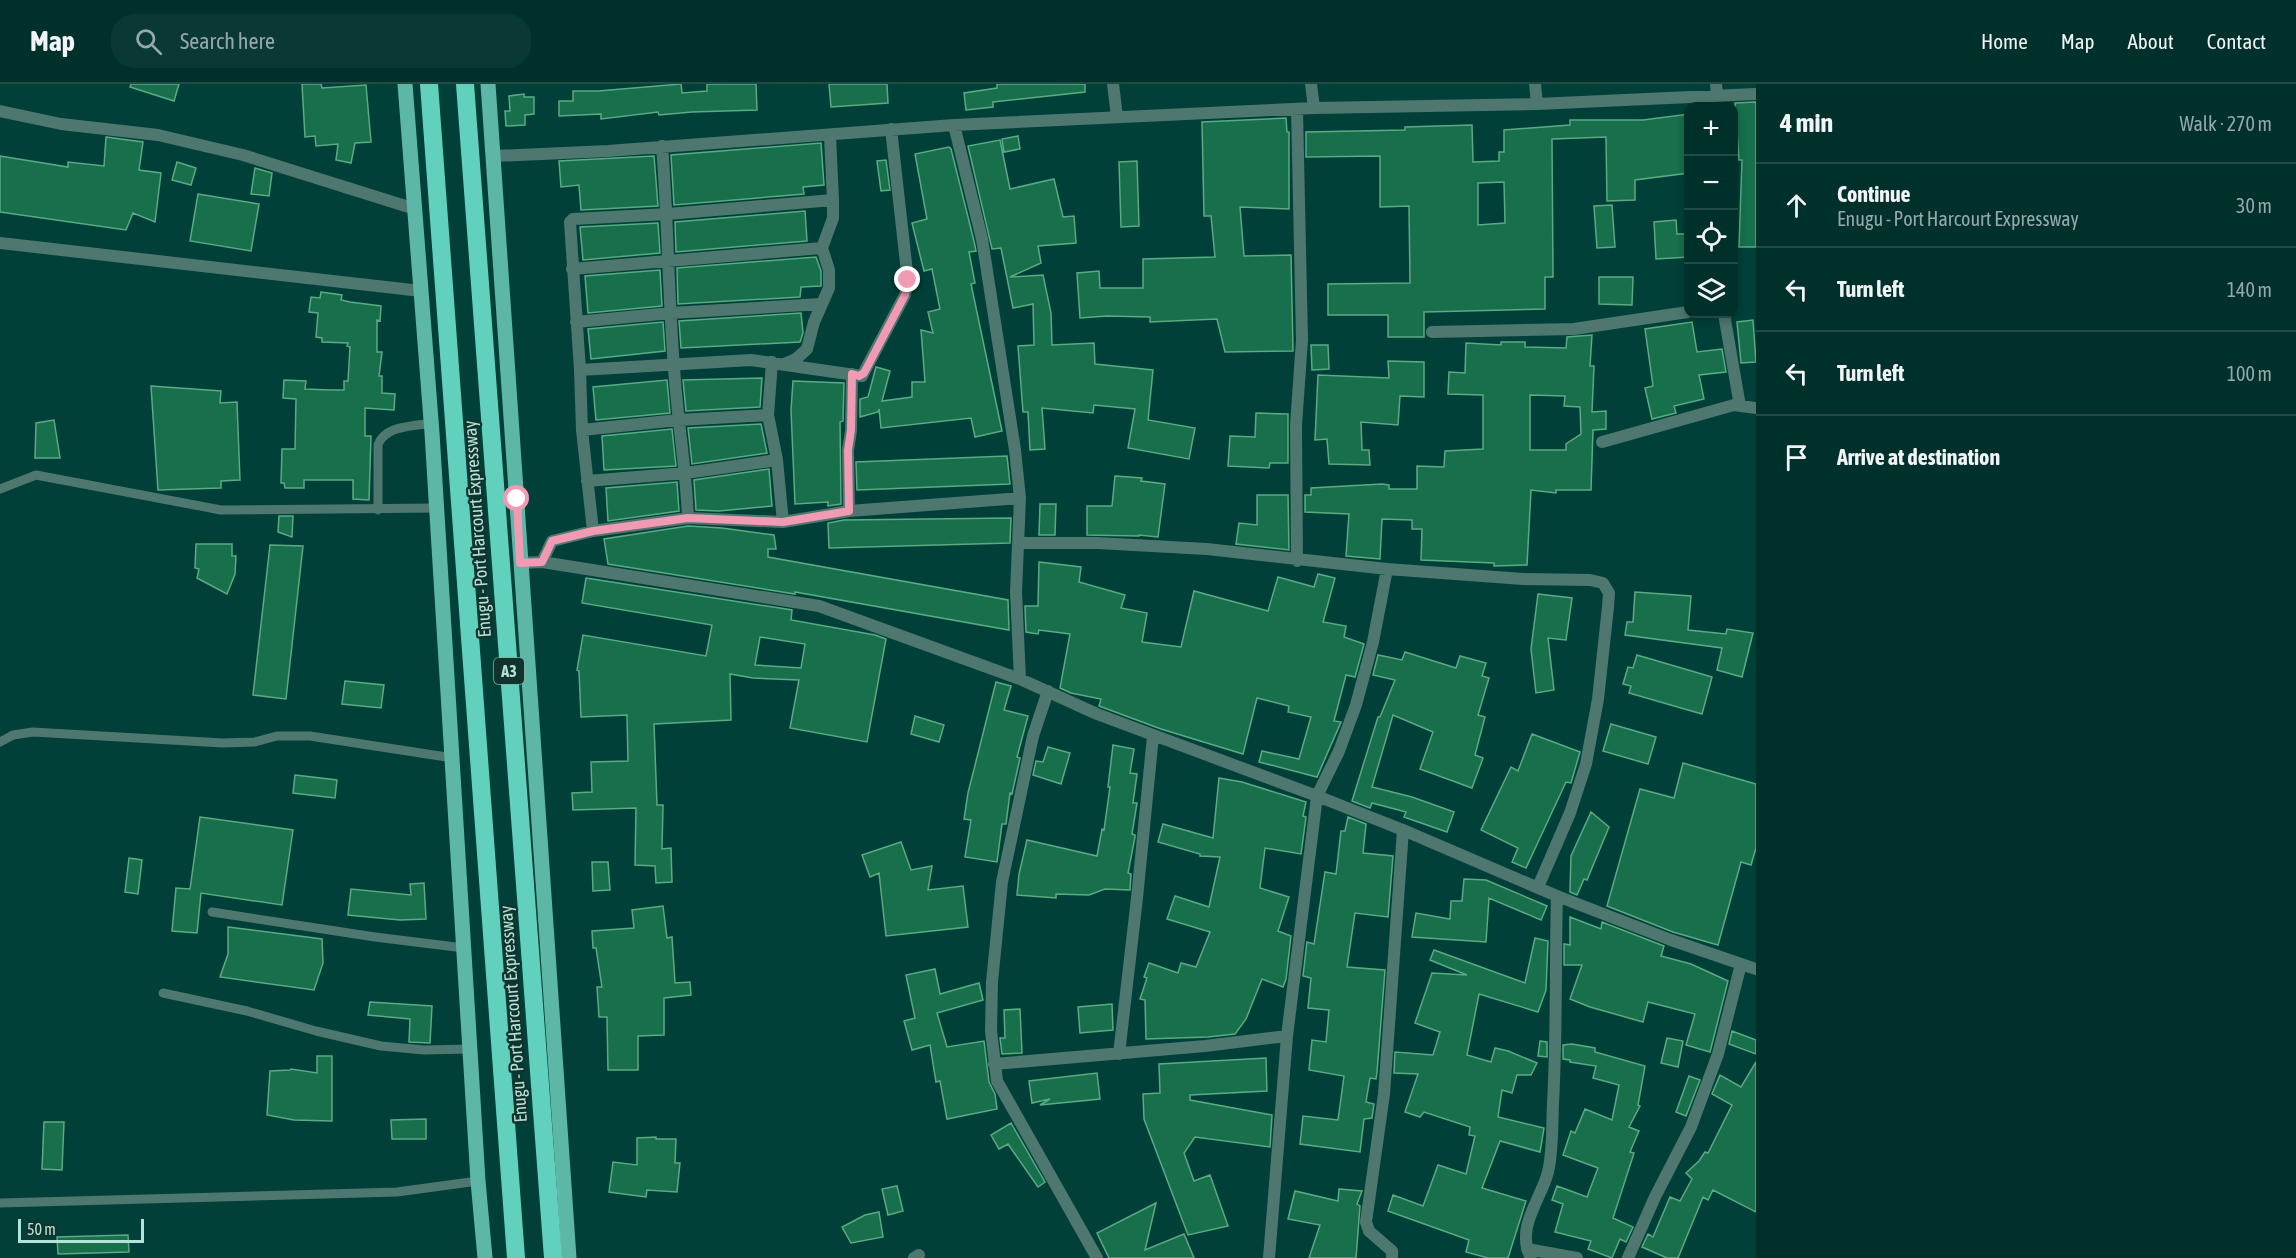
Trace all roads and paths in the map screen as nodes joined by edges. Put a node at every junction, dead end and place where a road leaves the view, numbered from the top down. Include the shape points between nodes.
1 (405, 84) edge
2 (429, 84) edge
3 (465, 84) edge
4 (488, 84) edge
5 (1113, 84) edge
6 (1311, 84) edge
7 (1535, 84) edge
8 (1756, 94) edge
9 (1717, 96) edge
10 (1536, 104) junction
11 (1314, 108) junction
12 (1297, 110) junction
13 (0, 111) edge
14 (1117, 117) junction
15 (954, 125) junction
16 (891, 129) junction
17 (830, 136) junction
18 (662, 146) junction
19 (494, 156) junction
20 (833, 200) junction
21 (415, 209) junction
22 (668, 214) junction
23 (0, 243) edge
24 (822, 248) junction
25 (668, 262) junction
26 (572, 269) junction
27 (421, 291) junction
28 (821, 304) junction
29 (671, 313) junction
30 (1684, 313) edge
31 (1725, 318) edge
32 (576, 322) junction
33 (1432, 332) dead end
34 (778, 363) junction
35 (674, 365) junction
36 (580, 370) junction
37 (852, 374) junction
38 (1740, 405) junction
39 (1756, 408) edge
40 (768, 415) junction
41 (678, 420) junction
42 (431, 423) junction
43 (582, 430) junction
44 (1602, 442) dead end
45 (777, 460) junction
46 (686, 473) junction
47 (587, 481) junction
48 (0, 489) edge
49 (1020, 498) junction
50 (437, 508) junction
51 (378, 510) junction
52 (849, 511) junction
53 (688, 518) junction
54 (783, 522) junction
55 (593, 531) junction
56 (1020, 543) junction
57 (1297, 561) junction
58 (542, 562) junction
59 (520, 563) junction
60 (1387, 569) junction
61 (1020, 678) junction
62 (1048, 691) junction
63 (1153, 736) junction
64 (0, 741) edge
65 (453, 758) junction
66 (1317, 796) junction
67 (1403, 830) junction
68 (1538, 887) junction
69 (1557, 896) junction
70 (212, 912) dead end
71 (464, 948) junction
72 (1741, 964) junction
73 (1756, 969) edge
74 (163, 993) dead end
75 (1287, 1036) junction
76 (470, 1049) junction
77 (1119, 1054) junction
78 (994, 1064) junction
79 (478, 1181) junction
80 (0, 1203) edge
81 (1529, 1254) edge
82 (485, 1258) edge
83 (516, 1258) edge
84 (553, 1258) edge
85 (569, 1258) edge
86 (1097, 1258) edge
87 (1269, 1258) edge
88 (1392, 1258) edge
89 (1577, 1258) edge
90 (1628, 1258) edge

1 - 21 main road
2 - 83 highway, Enugu - Port Harcourt Expressway / A3
3 - 84 highway, Enugu - Port Harcourt Expressway / A3
4 - 19 main road, A3
5 - 14 street
6 - 11 street
7 - 10 street
8 - 9 street
9 - 10 street
10 - 11 street
11 - 12 street
12 - 14 street
12 - 57 street via 1302,340 1296,425
13 - 21 street via 61,124 168,138 243,155
14 - 15 street
15 - 16 street
15 - 49 street via 982,239
16 - 17 street
16 - 37 street via 908,280 905,295 864,373
17 - 18 street
17 - 20 street
18 - 19 street
18 - 22 street
19 - 59 main road, A3
20 - 22 street
20 - 24 street via 833,218
21 - 27 main road
22 - 25 street
22 - 26 street via 573,219 568,226
23 - 27 street
24 - 25 street
24 - 28 street via 829,288
25 - 26 street
25 - 29 street
26 - 32 street
27 - 42 main road
28 - 29 street
28 - 34 street via 807,349 796,359
29 - 32 street
29 - 35 street
30 - 33 street via 1574,329
31 - 38 street
32 - 36 street
34 - 35 street via 752,360
34 - 37 street
34 - 40 street
35 - 36 street
35 - 41 street
36 - 43 street
37 - 52 street
38 - 39 street
38 - 44 street
40 - 41 street
40 - 45 street
41 - 43 street
41 - 46 street
42 - 50 main road
42 - 51 lane via 387,431 381,436
43 - 47 street
45 - 46 street
45 - 54 street
46 - 47 street
46 - 53 street
47 - 55 street
48 - 51 lane via 36,475 221,510
49 - 52 street
49 - 56 street
50 - 51 lane
50 - 65 main road
52 - 54 street
53 - 54 street
53 - 55 street
55 - 58 street via 552,541
56 - 57 street via 1196,549
56 - 61 street via 1016,592
57 - 60 street
58 - 59 street
58 - 61 street via 819,606
59 - 85 main road, A3
60 - 66 street via 1356,705
60 - 68 street via 1590,580 1603,583 1609,593 1598,699 1586,764
61 - 62 street
62 - 63 street
62 - 78 street via 1030,747 1002,882 992,982
63 - 66 street
63 - 77 street
64 - 65 lane via 33,732 223,743 310,736
65 - 71 main road
66 - 67 street
66 - 75 street
67 - 68 street
67 - 88 street via 1384,1094 1366,1221 1370,1231 1392,1251
68 - 69 street
69 - 72 street
69 - 81 street via 1556,1048 1548,1171 1526,1232
70 - 71 lane
71 - 76 main road
72 - 73 street
72 - 90 street via 1718,1054 1691,1127
74 - 76 lane via 381,1046
75 - 77 street
75 - 87 street
76 - 79 main road
77 - 78 street
78 - 86 street via 998,1081
79 - 80 lane via 397,1192
79 - 82 main road
81 - 89 street

